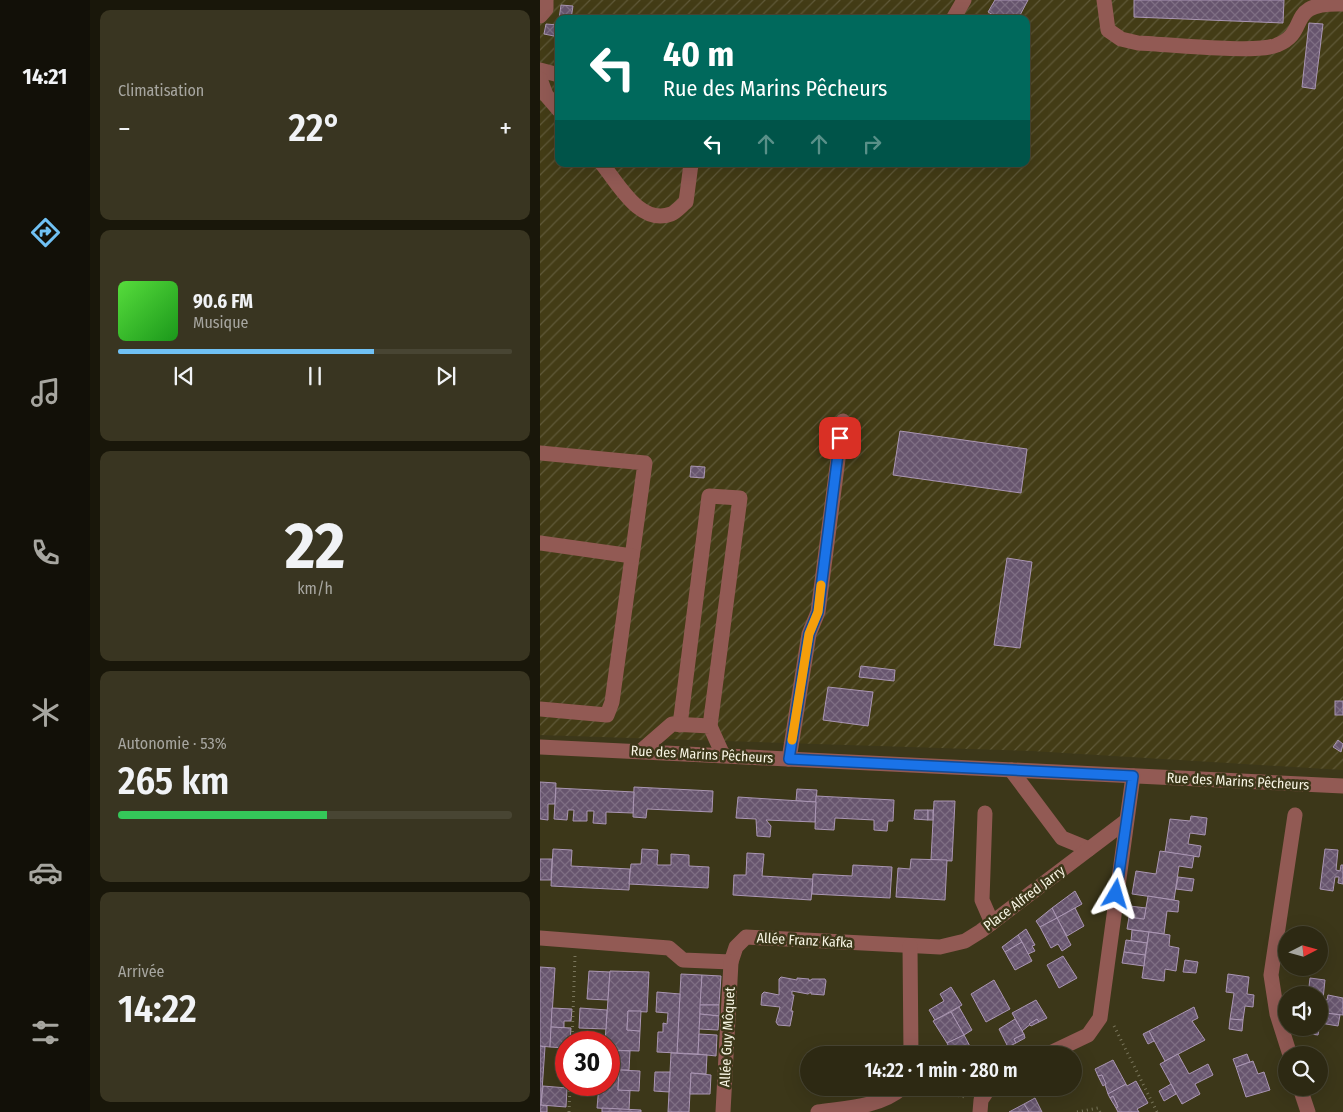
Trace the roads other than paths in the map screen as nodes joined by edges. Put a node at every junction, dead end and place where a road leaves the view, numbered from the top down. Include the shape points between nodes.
1 (546, 0) edge
2 (964, 0) edge
3 (1104, 0) edge
4 (1343, 4) edge
5 (955, 15) edge
6 (540, 16) edge
7 (540, 70) edge
8 (555, 74) edge
9 (540, 79) edge
10 (555, 105) edge
11 (604, 167) edge
12 (691, 167) edge
13 (843, 421) dead end
14 (540, 453) edge
15 (540, 543) edge
16 (632, 556) junction
17 (540, 709) edge
18 (680, 724) junction
19 (710, 726) junction
20 (540, 747) edge
21 (641, 751) junction
22 (723, 756) junction
23 (789, 759) junction
24 (1011, 770) junction
25 (1133, 776) junction
26 (1343, 786) edge
27 (985, 813) dead end
28 (1295, 815) dead end
29 (1126, 820) junction
30 (1089, 848) junction
31 (992, 922) junction
32 (540, 938) edge
33 (910, 946) junction
34 (732, 962) junction
35 (911, 1046) edge
36 (1065, 1046) edge
37 (1287, 1046) edge
38 (890, 1096) edge
39 (1303, 1096) edge
40 (723, 1112) edge
41 (818, 1112) edge
42 (1308, 1112) edge

1 - 6 street via 546,9
2 - 5 street
3 - 4 street via 1108,30 1121,39 1138,43 1249,48 1276,46 1288,40 1300,17 1309,8 1321,4
7 - 8 street
9 - 10 street
11 - 12 street via 637,207 651,216 671,214 686,202
13 - 23 street via 818,612 809,634
14 - 16 street via 645,463
15 - 16 street
16 - 17 street via 612,702 607,715
18 - 19 street
18 - 19 street via 710,496 740,498
18 - 21 street via 672,724
19 - 22 street
20 - 21 street, Rue des Marins Pêcheurs
21 - 22 street, Rue des Marins Pêcheurs
22 - 23 street, Rue des Marins Pêcheurs
23 - 24 street, Rue des Marins Pêcheurs
24 - 25 street, Rue des Marins Pêcheurs
24 - 30 street via 1062,838
25 - 26 street, Rue des Marins Pêcheurs
25 - 29 street
27 - 31 street via 982,900
28 - 37 street via 1271,975 1277,1014
29 - 30 street, Place Alfred Jarry
29 - 36 street via 1100,1018 1088,1035
30 - 31 street, Place Alfred Jarry
31 - 33 street, Place Alfred Jarry via 965,941 940,947
32 - 34 street via 669,948 683,960
33 - 34 street, Allée Franz Kafka via 746,937 736,947
33 - 35 street
34 - 40 street, Allée Guy Môquet
38 - 41 street via 860,1107
39 - 42 street

